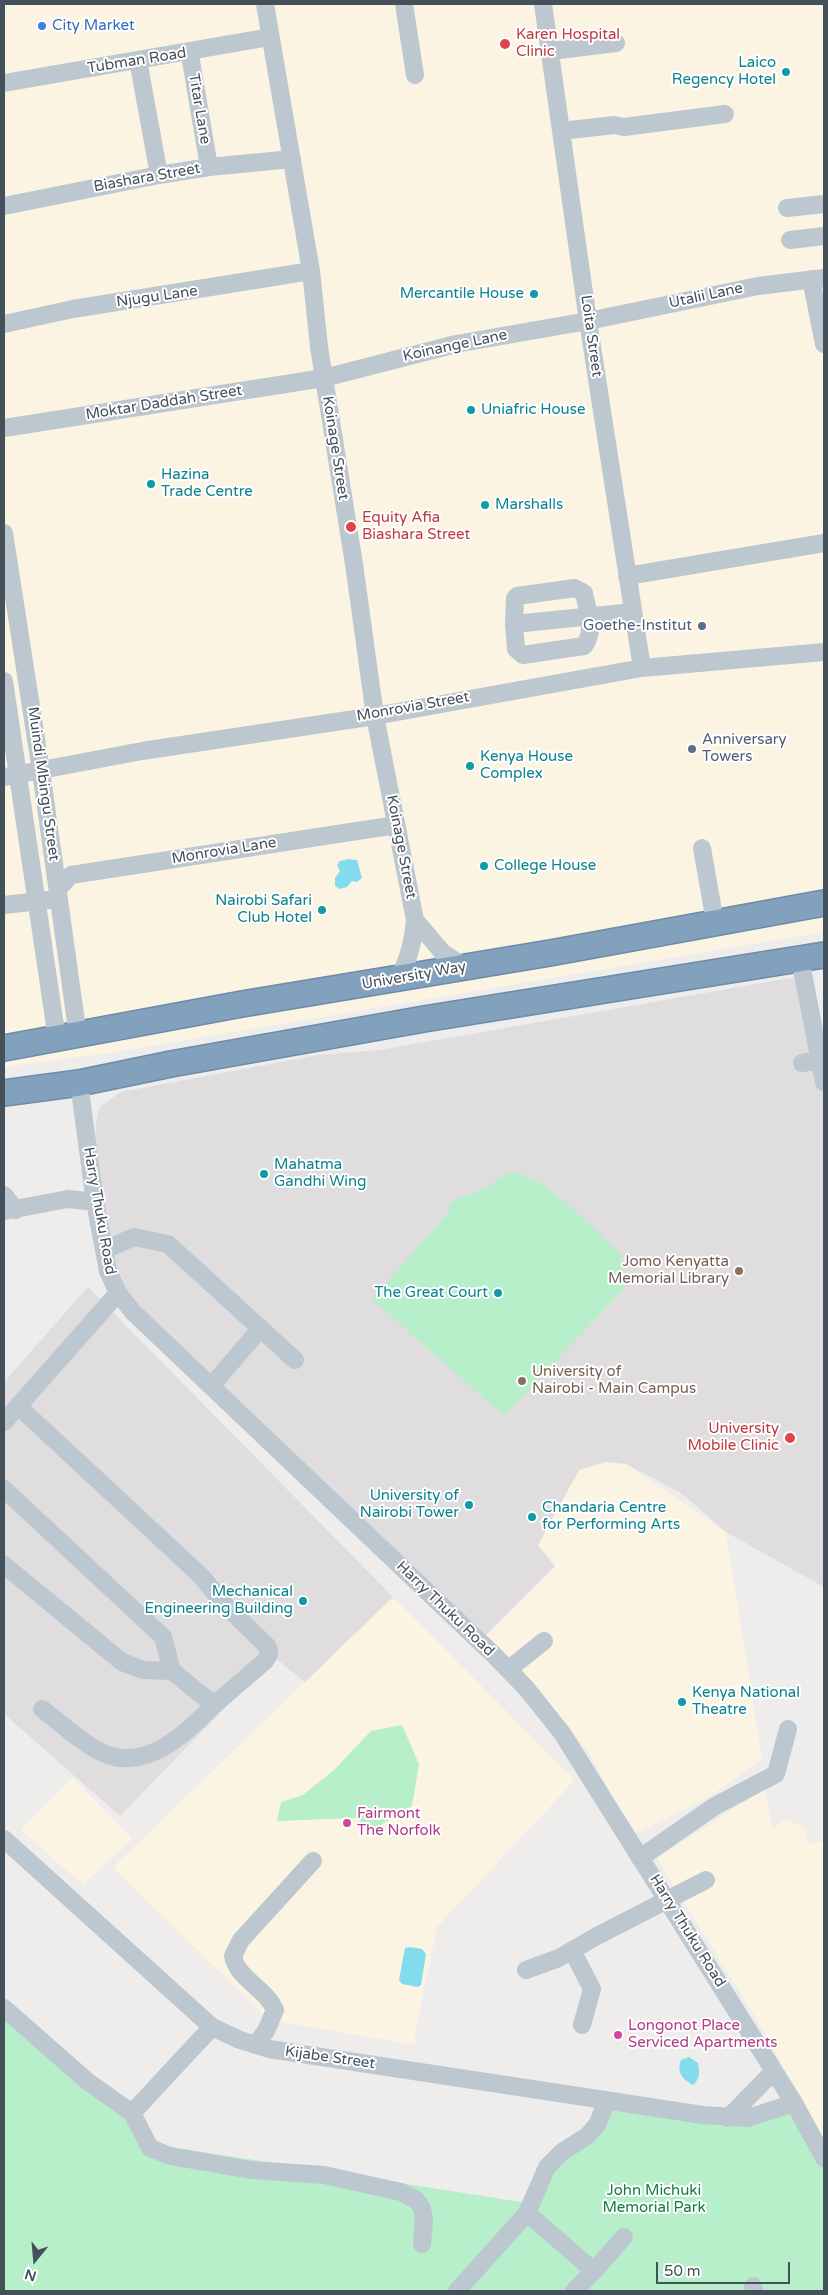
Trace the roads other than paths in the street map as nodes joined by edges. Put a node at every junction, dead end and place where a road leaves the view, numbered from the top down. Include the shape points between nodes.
1 (265, 4) edge
2 (404, 4) edge
3 (544, 4) edge
4 (270, 37) junction
5 (616, 43) dead end
6 (551, 52) junction
7 (187, 53) junction
8 (138, 60) junction
9 (415, 75) dead end
10 (4, 83) edge
11 (725, 114) dead end
12 (562, 131) junction
13 (292, 159) junction
14 (209, 167) junction
15 (159, 175) junction
16 (824, 204) edge
17 (4, 206) edge
18 (787, 208) dead end
19 (824, 236) edge
20 (790, 240) dead end
21 (311, 271) junction
22 (818, 278) edge
23 (588, 320) junction
24 (4, 324) edge
25 (824, 344) edge
26 (324, 378) junction
27 (4, 428) edge
28 (4, 533) edge
29 (824, 543) edge
30 (627, 576) junction
31 (633, 612) junction
32 (589, 617) junction
33 (514, 624) junction
34 (824, 652) edge
35 (642, 668) junction
36 (4, 681) edge
37 (375, 716) junction
38 (42, 771) junction
39 (11, 776) edge
40 (396, 825) junction
41 (702, 848) dead end
42 (59, 894) junction
43 (38, 901) junction
44 (824, 902) edge
45 (4, 905) edge
46 (415, 920) junction
47 (715, 922) junction
48 (824, 955) edge
49 (800, 959) junction
50 (465, 967) junction
51 (398, 979) junction
52 (68, 1038) junction
53 (4, 1048) edge
54 (821, 1054) edge
55 (802, 1063) dead end
56 (824, 1082) edge
57 (79, 1083) junction
58 (4, 1093) edge
59 (4, 1195) edge
60 (95, 1202) junction
61 (10, 1210) edge
62 (104, 1250) junction
63 (118, 1292) junction
64 (261, 1328) junction
65 (296, 1360) dead end
66 (212, 1385) junction
67 (18, 1406) junction
68 (4, 1422) edge
69 (4, 1489) edge
70 (4, 1565) edge
71 (544, 1641) dead end
72 (509, 1670) junction
73 (172, 1671) junction
74 (214, 1705) junction
75 (42, 1710) dead end
76 (788, 1729) dead end
77 (4, 1839) edge
78 (640, 1858) junction
79 (313, 1861) dead end
80 (706, 1880) dead end
81 (667, 1900) junction
82 (572, 1950) junction
83 (526, 1970) dead end
84 (4, 2008) edge
85 (582, 2025) dead end
86 (212, 2027) junction
87 (255, 2045) junction
88 (774, 2071) junction
89 (608, 2100) junction
90 (794, 2103) junction
91 (132, 2113) junction
92 (728, 2118) junction
93 (824, 2158) edge
94 (527, 2213) junction
95 (624, 2237) dead end
96 (422, 2244) dead end
97 (594, 2271) junction
98 (457, 2291) edge
99 (574, 2291) edge

1 - 4 street, Koinage Street
2 - 9 street
3 - 6 street, Loita Street
4 - 7 street, Tubman Road
4 - 13 street, Koinage Street
5 - 6 street
6 - 12 street, Loita Street
7 - 8 street, Tubman Road
7 - 14 street, Titar Lane via 190,54
8 - 10 street, Tubman Road
8 - 15 street
11 - 12 street
12 - 23 street, Loita Street
13 - 14 street, Biashara Street
13 - 21 street, Koinage Street
14 - 15 street, Biashara Street
15 - 17 street, Biashara Street
16 - 18 street
19 - 20 street
21 - 24 street, Njugu Lane via 73,309
21 - 26 street, Koinage Street
22 - 23 street, Utalii Lane via 758,286
22 - 25 street
23 - 26 street, Koinange Lane via 456,344
23 - 30 street, Loita Street
26 - 27 street, Moktar Daddah Street
26 - 37 street, Koinage Street
28 - 38 street, Muindi Mbingu Street
29 - 30 street
30 - 31 street, Loita Street
31 - 32 street
31 - 35 street, Loita Street
32 - 33 street
32 - 33 street via 584,592 575,588 517,596
32 - 33 street via 591,632 584,646 523,655 516,649
34 - 35 street, Monrovia Street
35 - 37 street, Monrovia Street
36 - 39 street, Muindi Mbingu Street
37 - 38 street, Monrovia Street via 142,751
37 - 40 street, Koinage Street
38 - 39 street, Monrovia Street
38 - 42 street, Muindi Mbingu Street
39 - 43 street, Muindi Mbingu Street
40 - 42 street, Monrovia Lane via 71,875
40 - 46 street, Koinage Street
41 - 47 street
42 - 43 street
42 - 52 street, Muindi Mbingu Street
43 - 45 street
43 - 52 street, Muindi Mbingu Street
44 - 47 highway, University Way
46 - 50 street, Koinage Street via 443,953
46 - 51 street, Koinage Street via 413,944
47 - 50 highway, University Way
48 - 49 highway
49 - 54 street
49 - 57 highway via 414,1021
50 - 51 highway, University Way
51 - 52 highway, University Way
52 - 53 highway, University Way
54 - 55 street
54 - 56 street
57 - 58 highway
57 - 60 street, Harry Thuku Road
59 - 61 street
60 - 61 street via 68,1199
60 - 62 street, Harry Thuku Road
62 - 63 street, Harry Thuku Road via 108,1271
62 - 64 street via 134,1237 168,1244
63 - 66 street, Harry Thuku Road via 133,1312
63 - 67 street
64 - 65 street
64 - 66 street
66 - 72 street, Harry Thuku Road
67 - 68 street
67 - 74 street via 201,1576 268,1647 265,1661
69 - 73 street via 163,1637
70 - 73 street via 122,1662 143,1670
71 - 72 street
72 - 78 street, Harry Thuku Road via 562,1733
73 - 74 street
74 - 75 street via 184,1735 163,1749 134,1757 102,1753
76 - 78 street via 776,1774 716,1806
77 - 86 street, Kijabe Street
78 - 81 street, Harry Thuku Road
79 - 87 street via 241,1940 233,1956 236,1968 267,1997 275,2010 266,2031
80 - 81 street
81 - 82 street
81 - 88 street, Harry Thuku Road
82 - 83 street
82 - 85 street via 592,1989
84 - 91 street via 87,2081
86 - 87 street, Kijabe Street
86 - 91 street
87 - 89 street, Kijabe Street
88 - 90 street, Harry Thuku Road
88 - 92 street
89 - 92 street, Kijabe Street
89 - 94 street via 597,2125 587,2136 562,2152 547,2167
90 - 92 street, Kijabe Street via 748,2118
90 - 93 street, Harry Thuku Road
91 - 96 street via 150,2148 170,2156 251,2170 324,2175 400,2192 416,2200 422,2208
94 - 97 street
94 - 98 street
95 - 97 street
97 - 99 street

